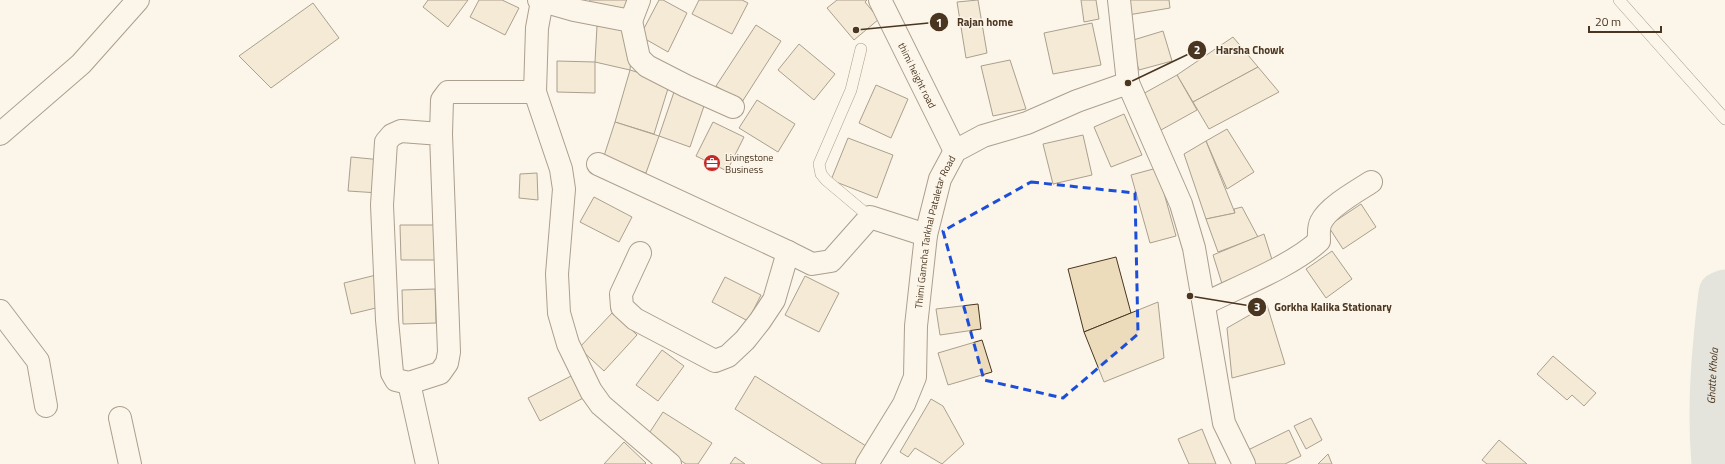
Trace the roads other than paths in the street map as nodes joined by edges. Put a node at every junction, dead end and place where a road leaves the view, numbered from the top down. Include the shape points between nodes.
1 (138, 0) edge
2 (639, 0) edge
3 (880, 0) edge
4 (1118, 0) edge
5 (1619, 0) edge
6 (541, 1) edge
7 (631, 21) junction
8 (861, 49) dead end
9 (1128, 83) junction
10 (535, 92) junction
11 (733, 107) dead end
12 (1725, 119) edge
13 (0, 134) edge
14 (441, 134) junction
15 (955, 151) junction
16 (598, 164) dead end
17 (1371, 182) dead end
18 (870, 216) junction
19 (926, 235) junction
20 (788, 252) junction
21 (640, 253) dead end
22 (1204, 304) junction
23 (0, 312) edge
24 (409, 383) junction
25 (46, 406) dead end
26 (120, 418) dead end
27 (130, 464) edge
28 (427, 464) edge
29 (670, 464) edge
30 (867, 464) edge
31 (1244, 464) edge

1 - 13 street via 82,64
2 - 7 street
3 - 15 street, thimi height road
4 - 9 street
5 - 12 lane
6 - 7 street
6 - 10 street via 537,28
7 - 11 street via 639,58 647,66
8 - 18 lane via 851,90 819,164 826,180
9 - 15 street, Thimi Gamcha Tarkhal Pataletar Road via 1077,101 1027,123 983,136
9 - 22 street via 1181,204 1194,248
10 - 14 street via 448,92 442,100
10 - 29 street via 561,169 564,189 557,282 559,314 568,344 591,391 601,405
14 - 24 street via 449,352 447,363 440,373
14 - 24 street via 401,131 392,135 386,142 382,205 392,373 396,380
15 - 19 street, Thimi Gamcha Tarkhal Pataletar Road via 940,179
16 - 20 street
17 - 22 street via 1329,211 1319,228 1319,241 1311,248 1282,266
18 - 19 street
18 - 20 street via 831,261 812,264
19 - 30 street, Thimi Gamcha Tarkhal Pataletar Road via 916,326 915,377 904,404
20 - 21 street via 774,300 760,321 728,356 715,360 635,319 622,307 621,294
22 - 31 street via 1224,423
23 - 25 street via 38,361
24 - 28 street
26 - 27 street

